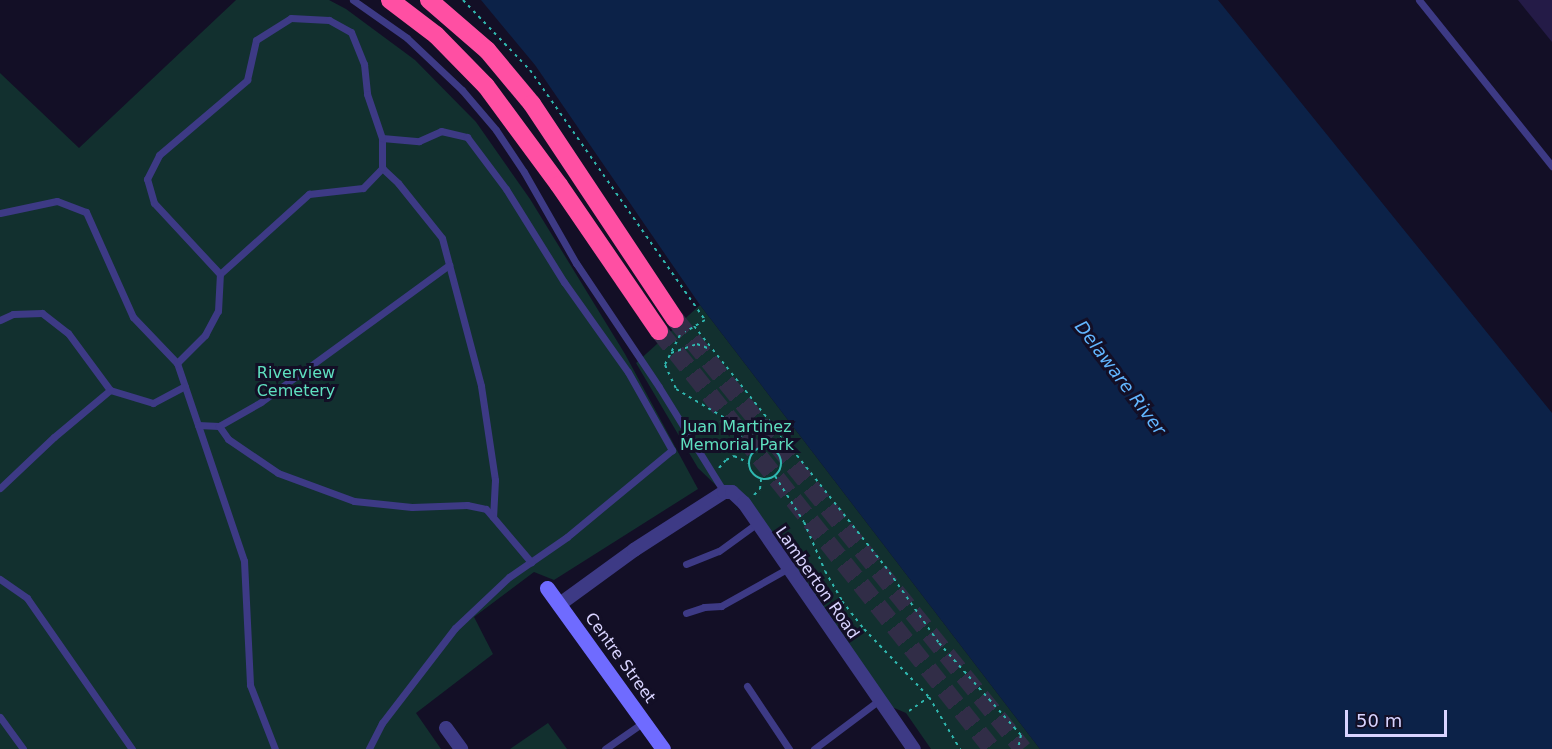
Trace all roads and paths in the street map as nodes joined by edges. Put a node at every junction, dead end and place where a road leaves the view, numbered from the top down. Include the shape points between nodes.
1 (353, 0) edge
2 (390, 0) edge
3 (429, 0) edge
4 (463, 0) edge
5 (1419, 0) edge
6 (382, 138) junction
7 (1552, 166) edge
8 (382, 168) junction
9 (0, 213) edge
10 (449, 266) junction
11 (220, 274) junction
12 (675, 319) tunnel mouth
13 (0, 320) edge
14 (694, 326) junction
15 (658, 331) tunnel mouth
16 (712, 350) junction
17 (671, 353) junction
18 (177, 363) junction
19 (185, 386) junction
20 (110, 390) junction
21 (198, 425) junction
22 (219, 426) junction
23 (781, 435) junction
24 (773, 450) junction
25 (754, 452) junction
26 (749, 463) junction
27 (775, 476) junction
28 (761, 479) junction
29 (0, 488) edge
30 (722, 489) junction
31 (751, 498) dead end
32 (493, 516) junction
33 (756, 524) junction
34 (531, 562) junction
35 (686, 564) dead end
36 (787, 569) junction
37 (0, 579) edge
38 (547, 588) dead end
39 (560, 604) junction
40 (686, 613) dead end
41 (747, 686) dead end
42 (929, 697) junction
43 (878, 700) junction
44 (909, 711) dead end
45 (0, 717) edge
46 (644, 722) junction
47 (446, 728) dead end
48 (23, 749) edge
49 (132, 749) edge
50 (275, 749) edge
51 (369, 749) edge
52 (461, 749) edge
53 (605, 749) edge
54 (663, 749) edge
55 (789, 749) edge
56 (814, 749) edge
57 (914, 749) edge
58 (960, 749) edge
59 (1018, 749) edge

1 - 30 lane via 414,45 462,90 496,130 587,281
2 - 15 highway via 436,35 486,86 559,184
3 - 12 highway via 487,50 532,104
4 - 14 path via 530,70 619,194 705,320
5 - 7 lane
6 - 8 lane
6 - 11 lane via 367,94 364,64 351,32 329,20 291,18 256,40 247,80 159,155 147,179 154,202
6 - 34 lane via 419,141 441,131 467,137 628,372 672,450
8 - 10 lane via 442,238
8 - 11 lane via 363,188 309,194
9 - 18 lane via 57,201 86,212 133,317
10 - 22 lane via 261,402
10 - 32 lane via 481,386 495,480
11 - 18 lane via 218,311 205,335
13 - 20 lane via 13,314 42,313 69,333
14 - 16 path
14 - 17 path via 680,335
16 - 17 path via 697,344
16 - 23 path
17 - 25 path via 665,364 676,389 725,418
18 - 19 lane
19 - 20 lane via 153,403
19 - 21 lane
20 - 29 lane
21 - 22 lane
21 - 50 lane via 244,561 250,686
22 - 32 lane via 228,439 278,473 354,501 412,507 467,505 486,509
23 - 24 path
23 - 59 path via 885,566 939,643 1021,735
24 - 25 path via 764,447
24 - 27 path via 781,462
25 - 26 path
26 - 28 path via 752,473
26 - 30 path via 734,456 726,460 717,473
27 - 28 path
27 - 42 path via 804,522 842,601
28 - 31 path via 760,489
30 - 33 street, Lamberton Road via 744,503
30 - 39 street
32 - 34 lane
33 - 35 lane via 719,551
33 - 36 street, Lamberton Road
34 - 51 lane via 509,577 455,628 382,723
36 - 40 lane via 721,606
36 - 43 street, Lamberton Road
37 - 49 lane via 27,598
38 - 39 street, Centre Street
39 - 46 street, Centre Street
41 - 55 lane
42 - 44 path
42 - 58 path
43 - 56 lane
43 - 57 street, Lamberton Road
45 - 48 lane
46 - 53 lane
46 - 54 street, Centre Street
47 - 52 street

